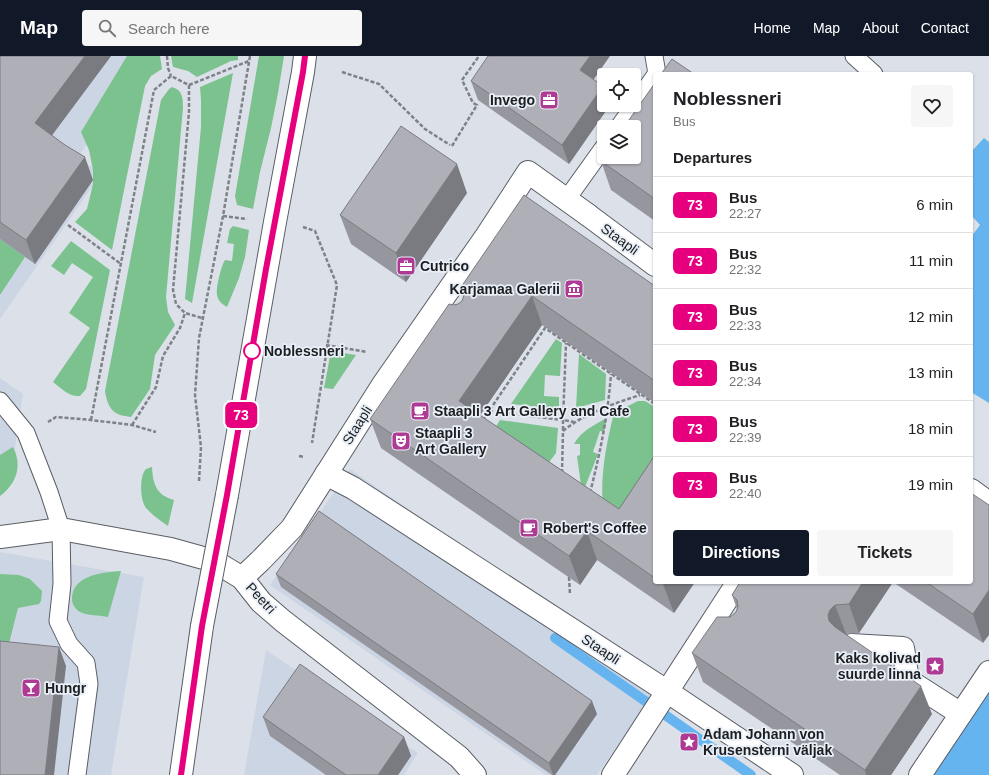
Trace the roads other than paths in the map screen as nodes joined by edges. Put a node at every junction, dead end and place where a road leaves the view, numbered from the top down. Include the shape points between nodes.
1 (305, 56) edge
2 (654, 56) edge
3 (854, 56) edge
4 (656, 72) edge
5 (872, 72) edge
6 (653, 79) edge
7 (624, 120) edge
8 (597, 157) edge
9 (566, 200) junction
10 (653, 264) edge
11 (0, 401) edge
12 (326, 474) junction
13 (973, 491) edge
14 (989, 503) edge
15 (60, 529) junction
16 (0, 537) edge
17 (242, 578) junction
18 (737, 584) edge
19 (707, 631) junction
20 (728, 633) edge
21 (851, 645) edge
22 (989, 672) edge
23 (668, 692) junction
24 (961, 714) junction
25 (77, 775) edge
26 (181, 775) edge
27 (475, 775) edge
28 (613, 775) edge
29 (792, 775) edge
30 (920, 775) edge

1 - 26 street, bridge via 202,626
2 - 4 lane
3 - 5 lane
6 - 7 lane
8 - 9 lane
9 - 10 street, Staapli
9 - 12 street, Staapli via 528,172 487,235 445,310 384,382
11 - 15 lane via 26,432
12 - 17 street via 292,528
12 - 23 street, Staapli via 352,488
13 - 14 street
15 - 16 street, Peetri
15 - 17 street, Peetri via 207,559
15 - 25 lane via 62,584 58,621 69,644 86,663 89,684
17 - 27 street, Peetri via 261,602 283,621 459,757
18 - 19 street
19 - 20 street
19 - 23 street
21 - 24 street via 903,648 908,680
22 - 24 street
23 - 28 street
23 - 29 street, Staapli
24 - 30 street

